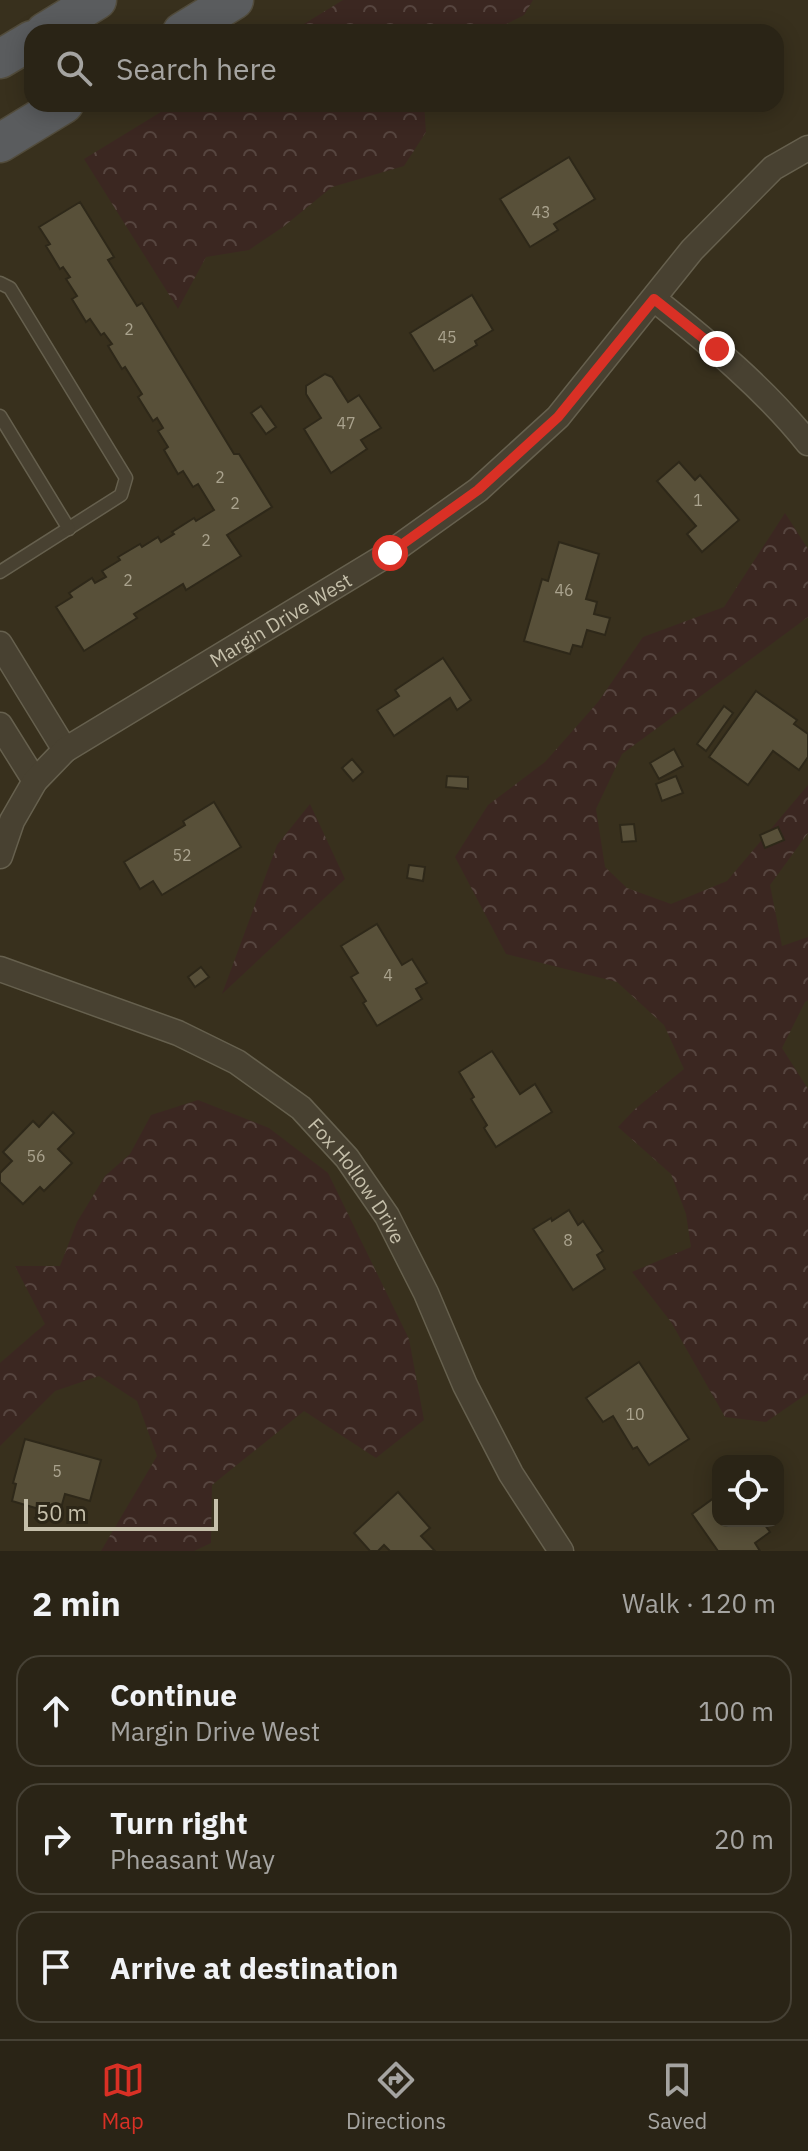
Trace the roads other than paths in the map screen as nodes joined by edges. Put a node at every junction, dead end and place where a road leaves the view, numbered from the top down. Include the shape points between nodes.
1 (97, 0) edge
2 (234, 0) edge
3 (58, 24) edge
4 (195, 24) edge
5 (24, 45) edge
6 (0, 59) edge
7 (51, 112) edge
8 (0, 143) edge
9 (808, 148) edge
10 (0, 283) edge
11 (654, 299) junction
12 (0, 416) edge
13 (808, 443) edge
14 (69, 529) junction
15 (0, 572) edge
16 (0, 644) edge
17 (0, 725) edge
18 (65, 750) junction
19 (35, 781) junction
20 (0, 856) edge
21 (0, 969) edge
22 (561, 1551) edge

1 - 3 highway
2 - 4 highway
5 - 6 highway
7 - 8 highway
9 - 11 street, Margin Drive West via 773,168 692,250
10 - 14 lane via 10,288 126,478 121,495
11 - 13 street via 717,349
11 - 18 street, Margin Drive West via 558,417 478,490 390,553
12 - 14 lane
14 - 15 lane
16 - 18 street
17 - 19 street
18 - 19 street, Margin Drive West
19 - 20 street, Margin Drive West
21 - 22 street, Fox Hollow Drive via 178,1033 237,1062 301,1108 347,1158 387,1216 511,1474

